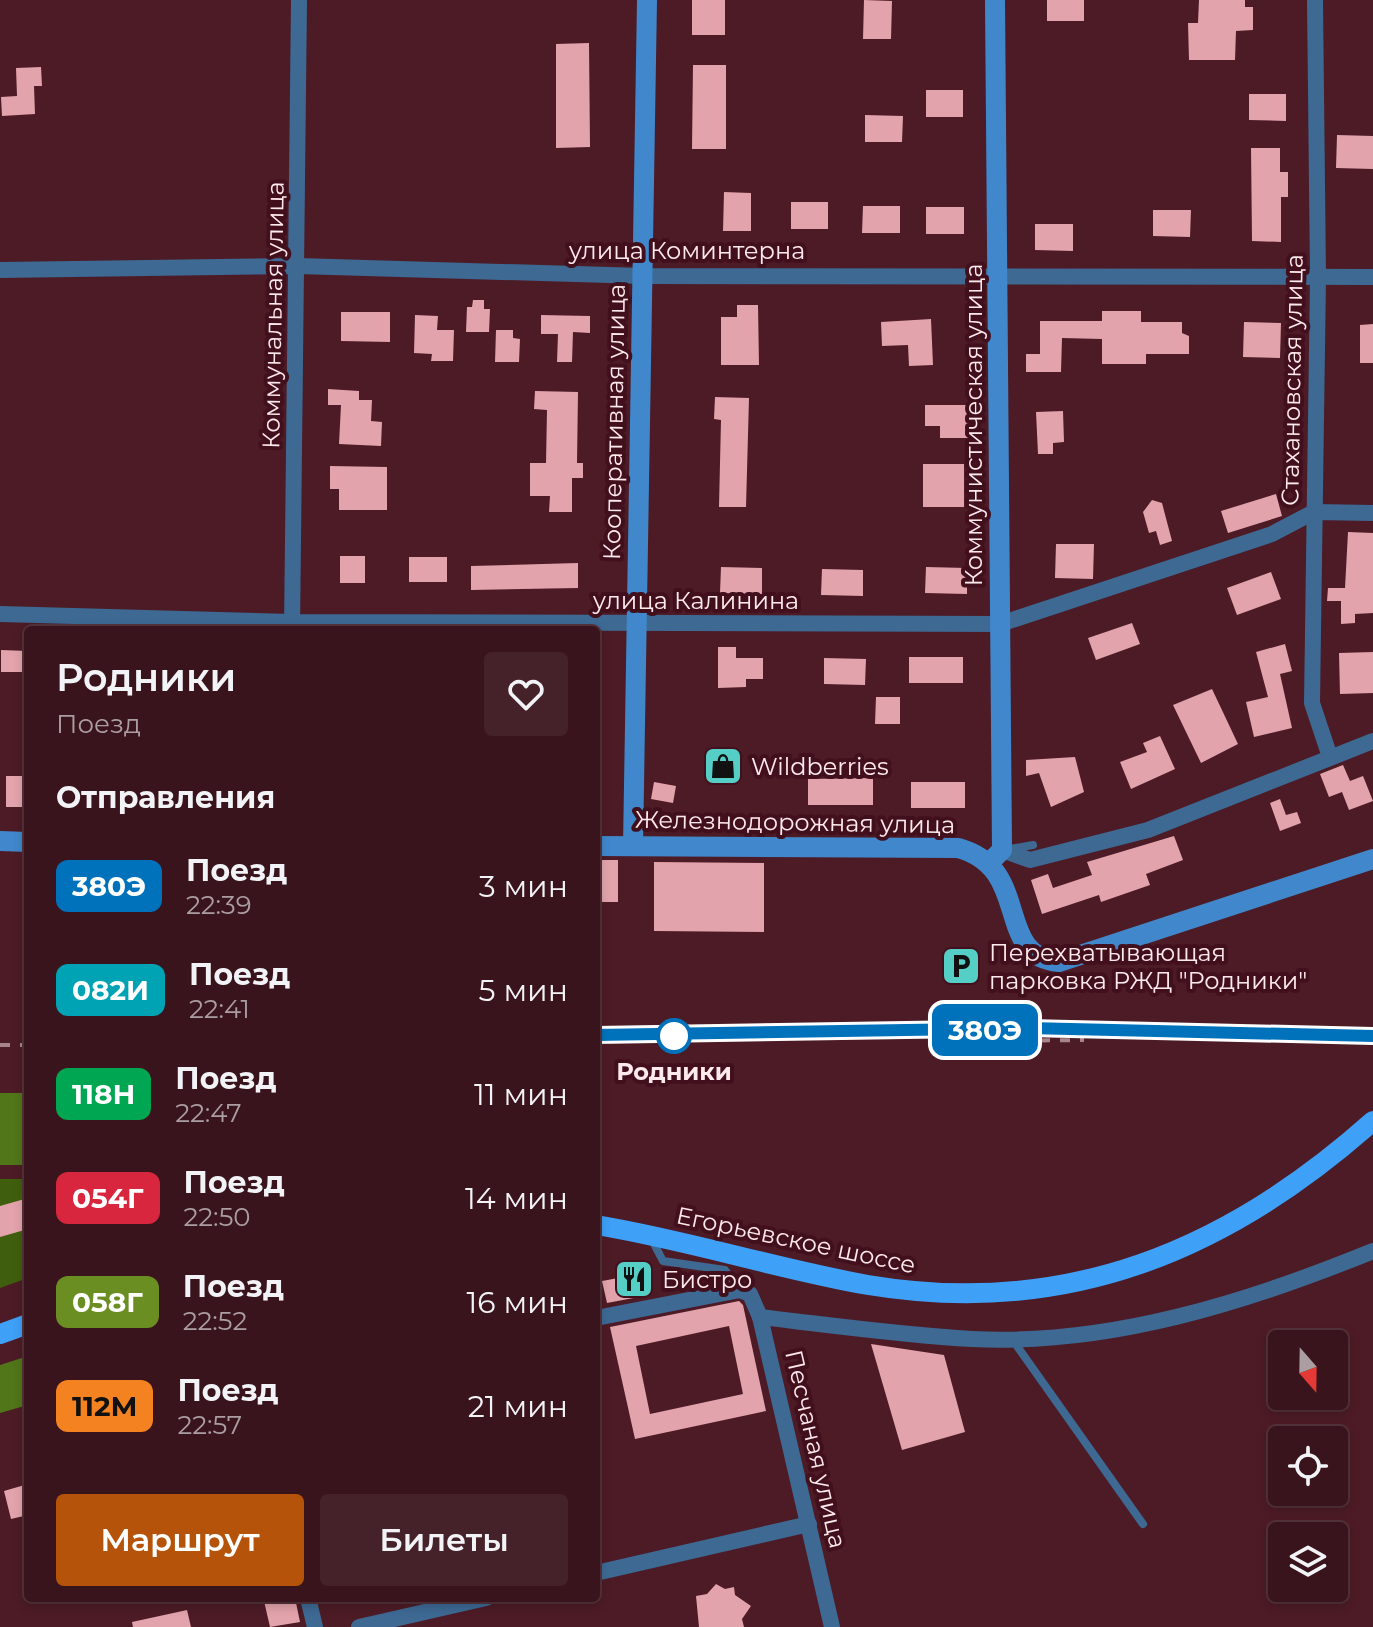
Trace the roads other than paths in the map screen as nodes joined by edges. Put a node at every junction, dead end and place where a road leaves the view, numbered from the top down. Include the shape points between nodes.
1 (299, 0) edge
2 (647, 0) edge
3 (995, 0) edge
4 (1315, 0) edge
5 (298, 266) junction
6 (0, 270) edge
7 (998, 274) junction
8 (643, 276) junction
9 (1318, 277) junction
10 (1373, 277) edge
11 (1314, 512) junction
12 (1373, 513) edge
13 (0, 614) edge
14 (636, 624) junction
15 (1000, 624) junction
16 (292, 626) edge
17 (1373, 741) edge
18 (1330, 757) junction
19 (0, 841) edge
20 (24, 842) edge
21 (1033, 845) dead end
22 (600, 846) edge
23 (633, 846) junction
24 (996, 856) junction
25 (1373, 859) edge
26 (1373, 1121) edge
27 (600, 1226) edge
28 (649, 1236) junction
29 (1373, 1251) edge
30 (740, 1290) junction
31 (600, 1317) edge
32 (760, 1317) junction
33 (24, 1325) edge
34 (0, 1334) edge
35 (1011, 1338) junction
36 (809, 1524) junction
37 (1143, 1524) dead end
38 (600, 1572) edge
39 (309, 1602) edge
40 (468, 1602) edge
41 (315, 1627) edge
42 (359, 1627) edge
43 (832, 1627) edge

1 - 5 street, Коммунальная улица
2 - 8 street, Кооперативная улица
3 - 7 street, Коммунистическая улица
4 - 9 street, Стахановская улица
5 - 6 street, улица Коминтерна
5 - 8 street, улица Коминтерна
5 - 16 street, Коммунальная улица
7 - 8 street, улица Коминтерна
7 - 9 street, улица Коминтерна
7 - 15 street, Коммунистическая улица
8 - 14 street, Кооперативная улица
9 - 10 street, улица Коминтерна
9 - 11 street, Стахановская улица
11 - 12 street, улица Калинина
11 - 15 street, улица Калинина via 1272,534
11 - 18 street, Стахановская улица via 1312,703
13 - 16 street, улица Калинина
14 - 15 street, улица Калинина
14 - 16 street, улица Калинина
14 - 23 street, Кооперативная улица
15 - 24 street, Коммунистическая улица
17 - 18 street, Железнодорожная улица
18 - 24 street, Железнодорожная улица via 1148,830 1030,860
19 - 20 street
21 - 24 lane
22 - 23 street, Железнодорожная улица
23 - 24 street, Железнодорожная улица via 958,848
24 - 25 street via 1026,946 1034,956 1059,962
26 - 28 main road, Егорьевское шоссе via 1300,1181 1235,1223 1155,1261 1061,1287 999,1294 895,1289
27 - 28 main road, Егорьевское шоссе
28 - 30 lane via 663,1261 725,1270
29 - 35 street via 1213,1309 1123,1328
30 - 31 street
30 - 32 street, Песчаная улица via 750,1294
32 - 35 street via 974,1339
32 - 36 street, Песчаная улица
33 - 34 main road
35 - 37 lane
36 - 38 street
36 - 43 street, Песчаная улица
39 - 41 street
40 - 42 street

